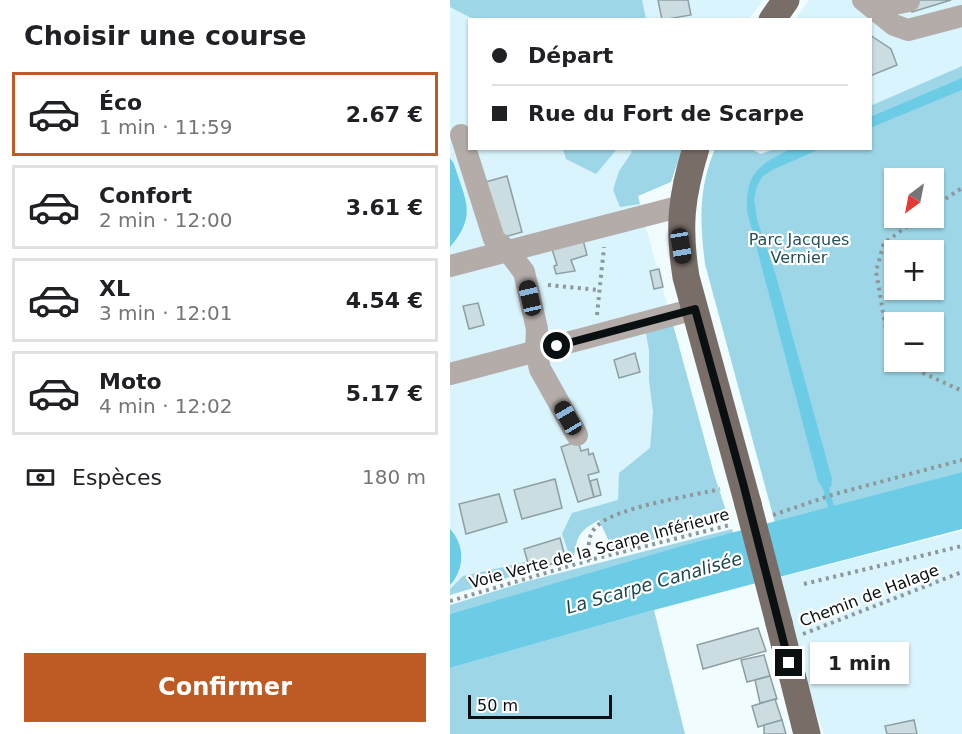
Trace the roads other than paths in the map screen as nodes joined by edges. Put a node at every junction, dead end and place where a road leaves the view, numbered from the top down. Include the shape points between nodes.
1 (786, 0) edge
2 (863, 0) edge
3 (962, 16) edge
4 (773, 18) edge
5 (461, 135) dead end
6 (695, 150) edge
7 (682, 206) junction
8 (508, 251) junction
9 (450, 266) edge
10 (695, 309) junction
11 (536, 351) junction
12 (450, 374) edge
13 (577, 435) dead end
14 (807, 734) edge

1 - 4 main road
2 - 3 lane via 894,25 908,30
5 - 8 lane via 494,239
6 - 7 main road
7 - 8 lane
7 - 10 main road via 681,246
8 - 9 lane
8 - 11 lane via 524,272 537,329
10 - 11 lane
10 - 14 main road, bridge via 751,506
11 - 12 lane
11 - 13 lane via 540,369

